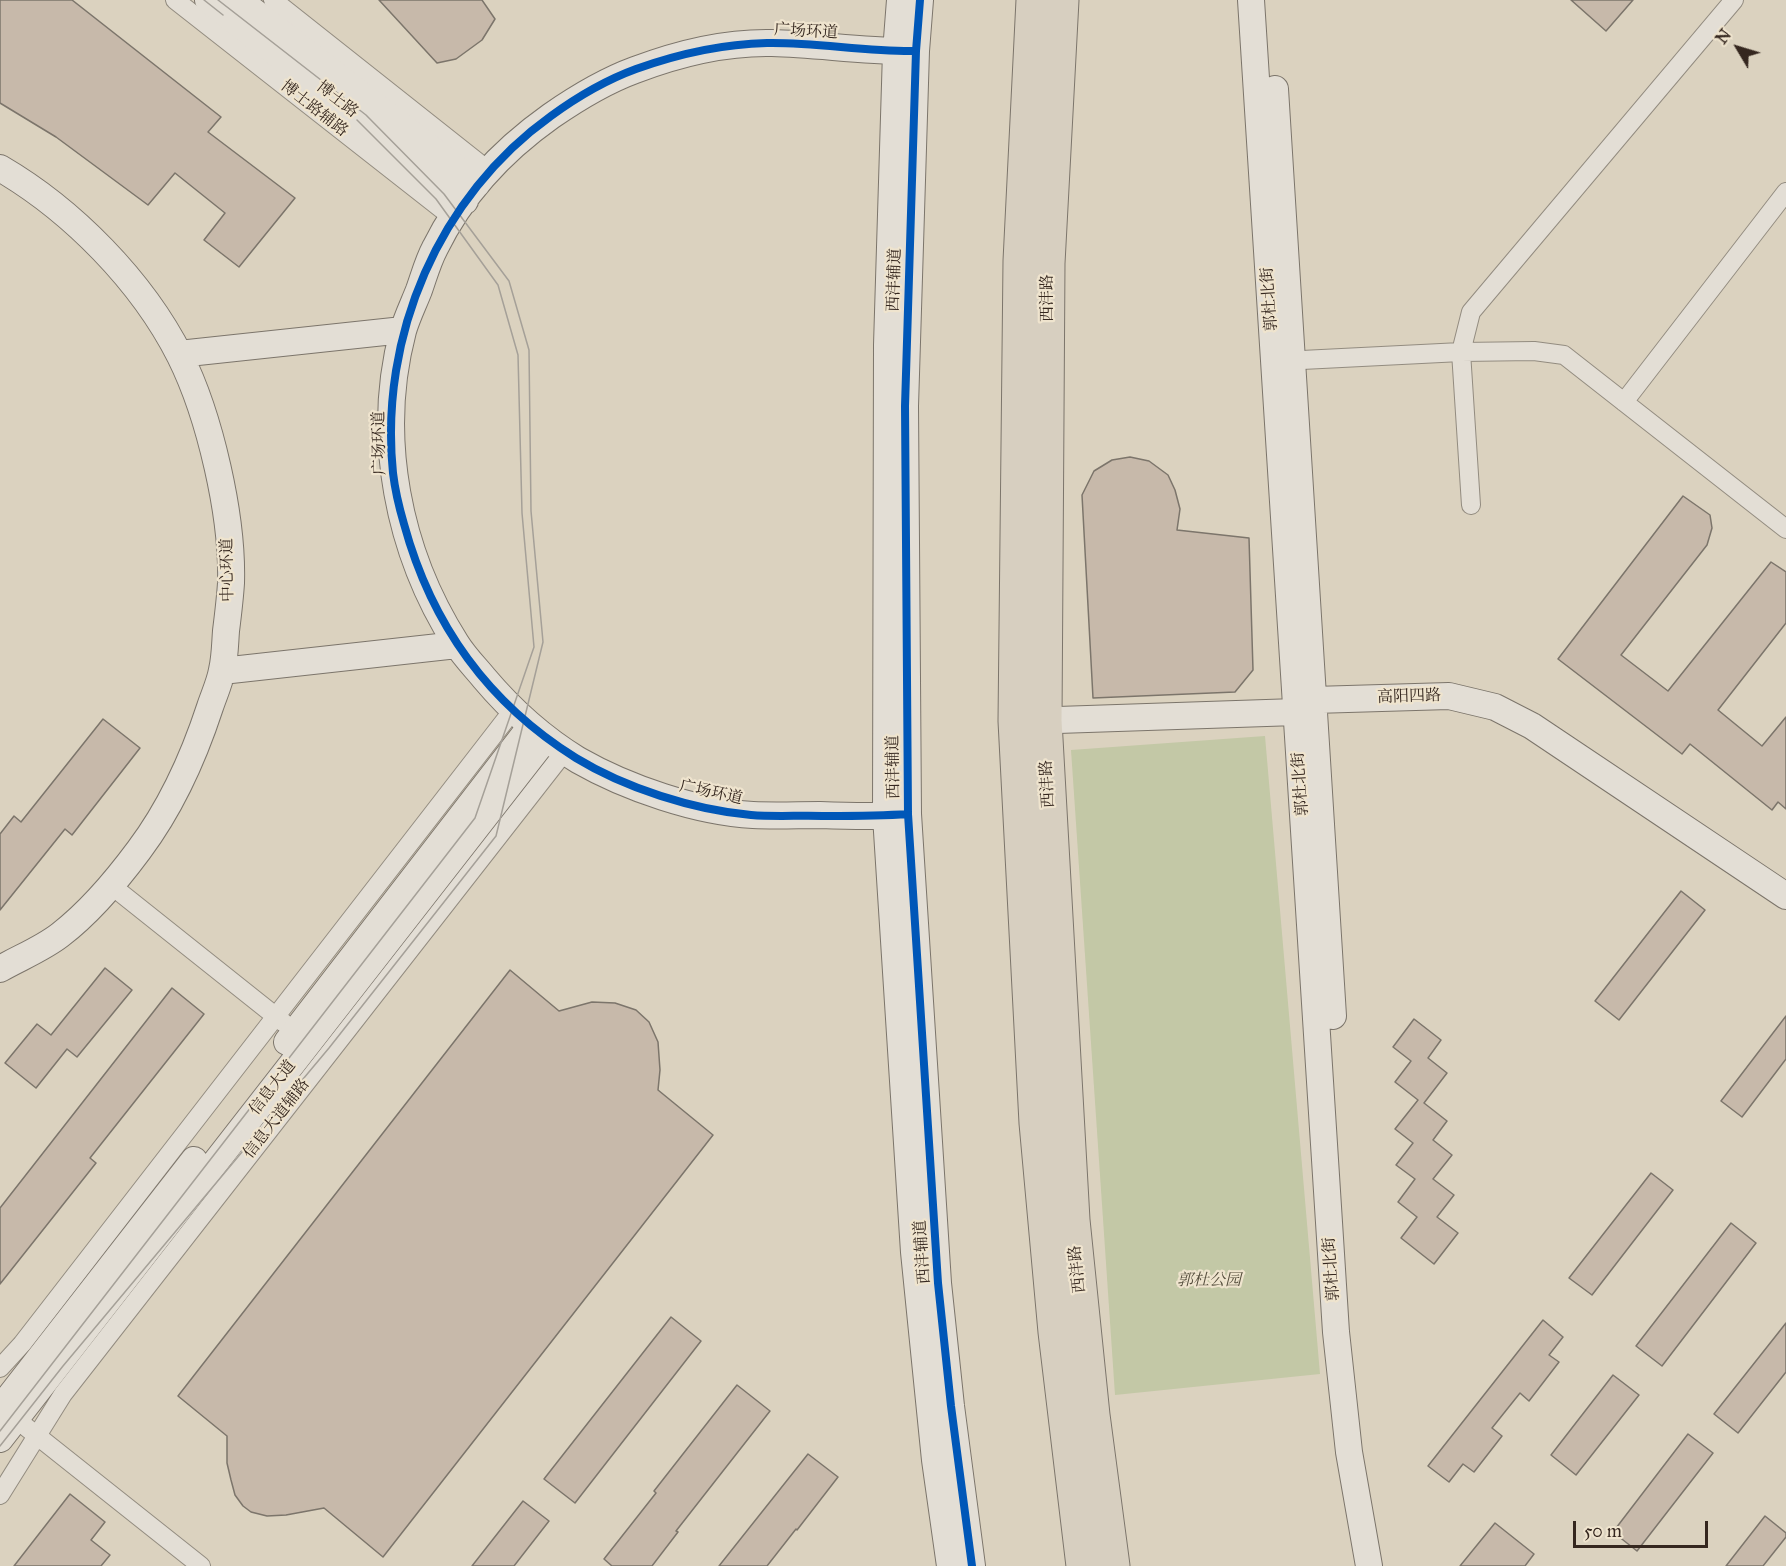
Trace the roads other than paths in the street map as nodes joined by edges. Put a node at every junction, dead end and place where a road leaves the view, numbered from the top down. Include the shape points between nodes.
1 (175, 0) edge
2 (208, 0) edge
3 (239, 0) edge
4 (273, 0) edge
5 (900, 0) edge
6 (920, 0) edge
7 (1033, 0) edge
8 (1062, 0) edge
9 (1251, 0) edge
10 (1269, 0) edge
11 (1734, 0) edge
12 (906, 52) junction
13 (0, 168) edge
14 (1786, 192) edge
15 (471, 193) junction
16 (403, 330) junction
17 (1461, 352) junction
18 (179, 354) junction
19 (1283, 361) junction
20 (1624, 402) junction
21 (1471, 505) dead end
22 (1786, 529) edge
23 (457, 645) junction
24 (222, 671) junction
25 (1305, 706) junction
26 (1030, 721) junction
27 (539, 731) junction
28 (897, 815) junction
29 (112, 886) junction
30 (1786, 896) edge
31 (0, 969) edge
32 (293, 1030) junction
33 (0, 1368) edge
34 (6, 1412) edge
35 (36, 1435) junction
36 (0, 1439) edge
37 (0, 1495) edge
38 (201, 1566) edge
39 (950, 1566) edge
40 (972, 1566) edge
41 (1083, 1566) edge
42 (1113, 1566) edge
43 (1369, 1566) edge
44 (1382, 1566) edge

1 - 15 street, 博士路辅路
2 - 15 street, 博士路
3 - 15 street, 博士路
4 - 15 street
5 - 12 street, 西沣辅道
6 - 12 street, 西沣辅道
7 - 26 highway, 西沣路 via 1020,261
8 - 26 highway, 西沣路
9 - 19 street, 郭杜北街
10 - 19 street, 郭杜北街
11 - 17 street via 1471,312
12 - 15 street, 广场环道 via 770,43 736,45 689,53 635,70 570,103 534,128 503,155
12 - 28 street, 西沣辅道 via 905,406
13 - 18 street, 中心环道 via 92,237 150,309
14 - 20 street
15 - 16 street, 广场环道 via 434,249
16 - 18 street
16 - 23 street, 广场环道 via 395,373 393,474 408,540 424,585
17 - 19 street
17 - 20 street via 1534,351 1564,355
17 - 21 street
18 - 24 street, 中心环道 via 216,460 226,521 231,582
19 - 25 street, 郭杜北街
20 - 22 street
23 - 24 street
23 - 27 street, 广场环道 via 499,696
24 - 29 street, 中心环道 via 177,792
25 - 26 street, 高阳四路
25 - 30 street, 高阳四路 via 1449,696 1494,707 1532,726
25 - 43 street, 郭杜北街 via 1335,1332 1349,1452
25 - 44 street, 郭杜北街 via 1352,1330
26 - 41 highway, 西沣路 via 1036,1123 1055,1332
26 - 42 highway, 西沣路 via 1073,1220
27 - 28 street, 广场环道 via 616,779 714,809 752,815
27 - 32 street, 信息大道
27 - 35 street, 信息大道辅路
28 - 39 street, 西沣辅道 via 914,1252
28 - 40 street, 西沣辅道 via 938,1282
29 - 31 street, 中心环道 via 59,936
29 - 32 street
32 - 33 street
32 - 34 street, 信息大道
34 - 35 street
34 - 36 street, 信息大道
35 - 37 street, 信息大道辅路
35 - 38 street

